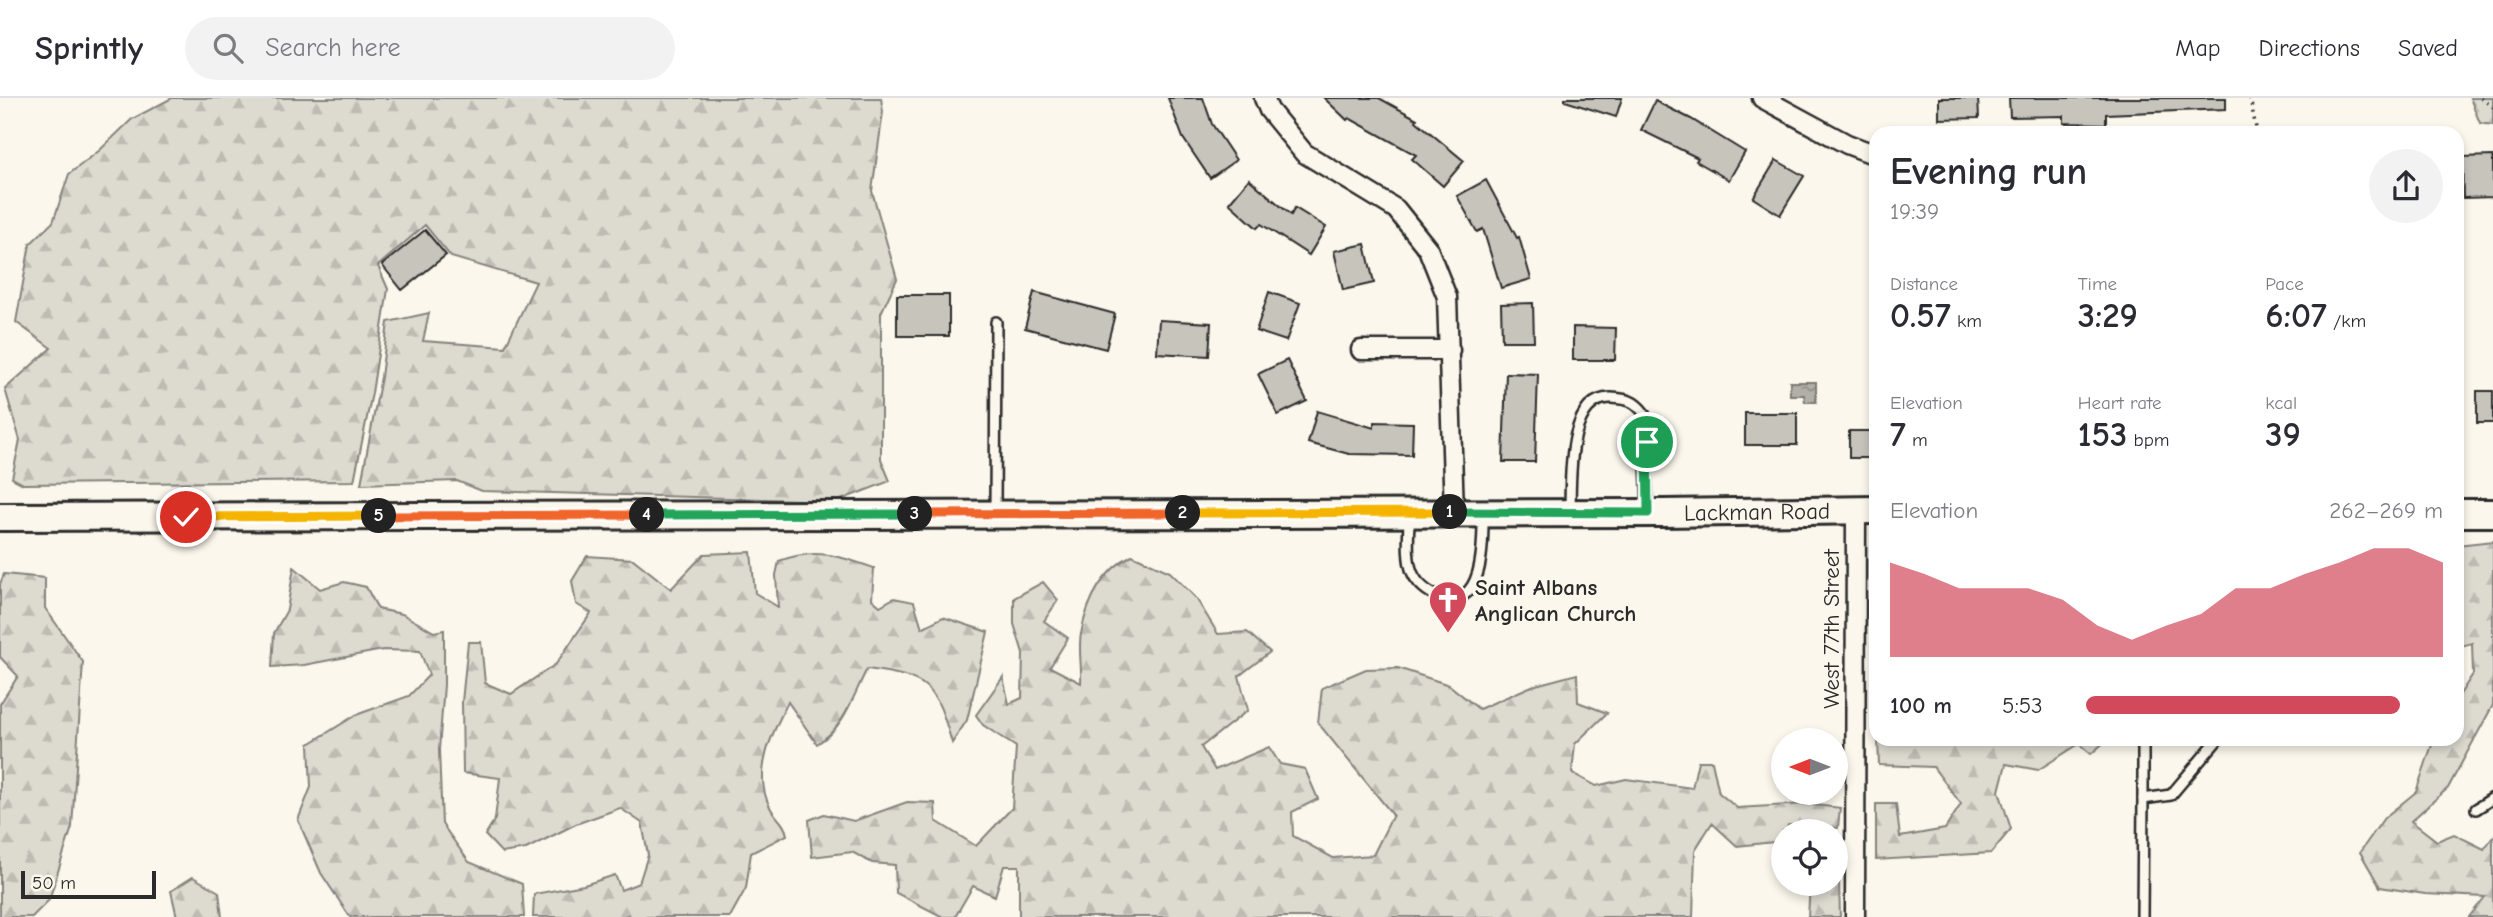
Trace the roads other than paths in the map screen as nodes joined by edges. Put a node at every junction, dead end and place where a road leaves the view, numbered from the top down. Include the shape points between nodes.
1 (1264, 98) edge
2 (1762, 98) edge
3 (1869, 152) edge
4 (996, 322) dead end
5 (1361, 350) dead end
6 (1450, 350) junction
7 (1866, 510) edge
8 (1409, 512) junction
9 (1454, 512) junction
10 (1483, 512) junction
11 (1570, 512) junction
12 (1648, 513) junction
13 (2464, 513) edge
14 (2493, 513) edge
15 (995, 514) junction
16 (0, 517) edge
17 (2143, 746) edge
18 (2213, 746) edge
19 (2493, 798) edge
20 (2143, 799) junction
21 (2476, 809) dead end
22 (1855, 917) edge
23 (2142, 917) edge

1 - 6 street via 1304,153 1396,209 1428,249 1447,297
2 - 3 street
4 - 15 lane
5 - 6 street
6 - 9 street
7 - 12 main road, Lackman Road
7 - 22 street, West 77th Street
8 - 9 main road, Lackman Road
8 - 10 lane via 1413,573 1424,589 1446,598 1468,590 1479,572
8 - 15 main road, Lackman Road
9 - 10 main road, Lackman Road
10 - 11 main road, Lackman Road
11 - 12 main road, Lackman Road
11 - 12 lane via 1578,423 1590,406 1604,398 1635,402 1644,413
13 - 14 main road
15 - 16 main road, Lackman Road
17 - 20 lane
18 - 20 lane via 2171,795
19 - 21 lane
20 - 23 lane

